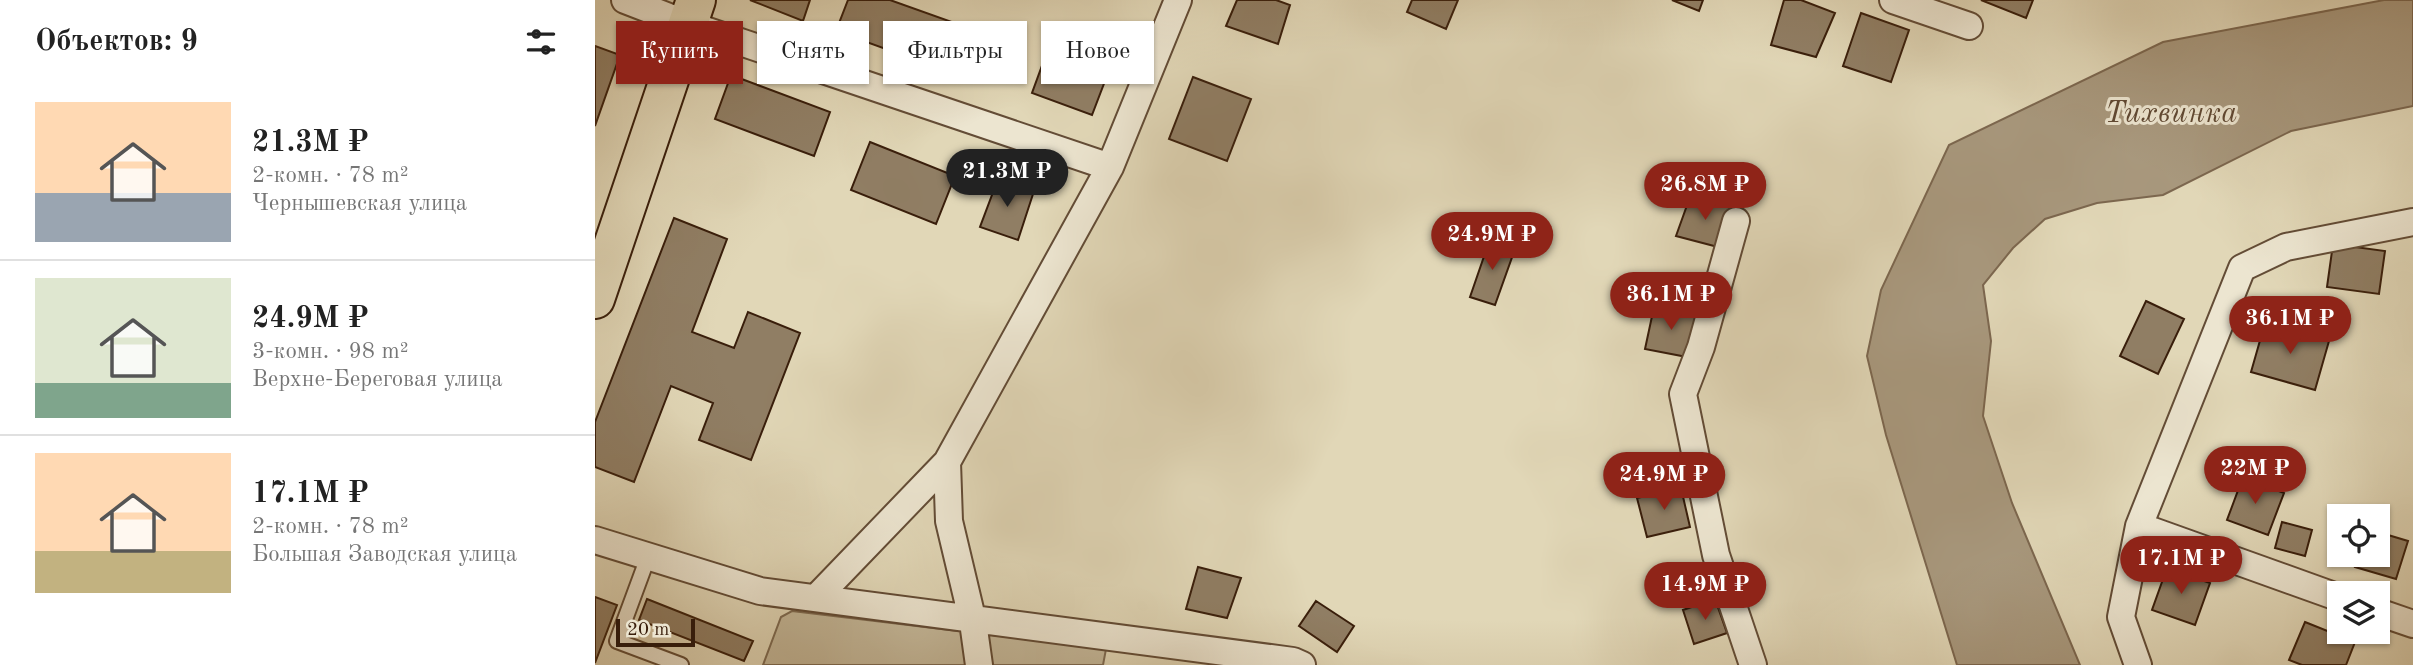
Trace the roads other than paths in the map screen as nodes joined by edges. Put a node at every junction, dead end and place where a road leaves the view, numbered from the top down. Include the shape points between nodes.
1 (625, 0) edge
2 (1178, 0) edge
3 (1893, 0) edge
4 (692, 12) edge
5 (1969, 26) dead end
6 (1110, 167) junction
7 (1736, 221) dead end
8 (2413, 222) edge
9 (595, 299) edge
10 (947, 462) junction
11 (2139, 526) junction
12 (595, 540) edge
13 (648, 557) junction
14 (2327, 593) edge
15 (817, 597) junction
16 (2390, 616) edge
17 (973, 621) junction
18 (2413, 624) edge
19 (681, 665) edge
20 (979, 665) edge
21 (1302, 665) edge
22 (1753, 665) edge
23 (2138, 665) edge

1 - 4 street
2 - 6 street
3 - 5 street
4 - 6 street
4 - 9 main road
6 - 10 street
7 - 22 street via 1683,394 1716,555
8 - 11 street via 2286,247 2242,268
10 - 15 street
10 - 17 street via 949,521
11 - 14 street
11 - 23 street via 2121,617
12 - 13 street
13 - 15 street via 759,591
13 - 19 lane via 617,641
15 - 17 street
16 - 18 street
17 - 20 street
17 - 21 street

